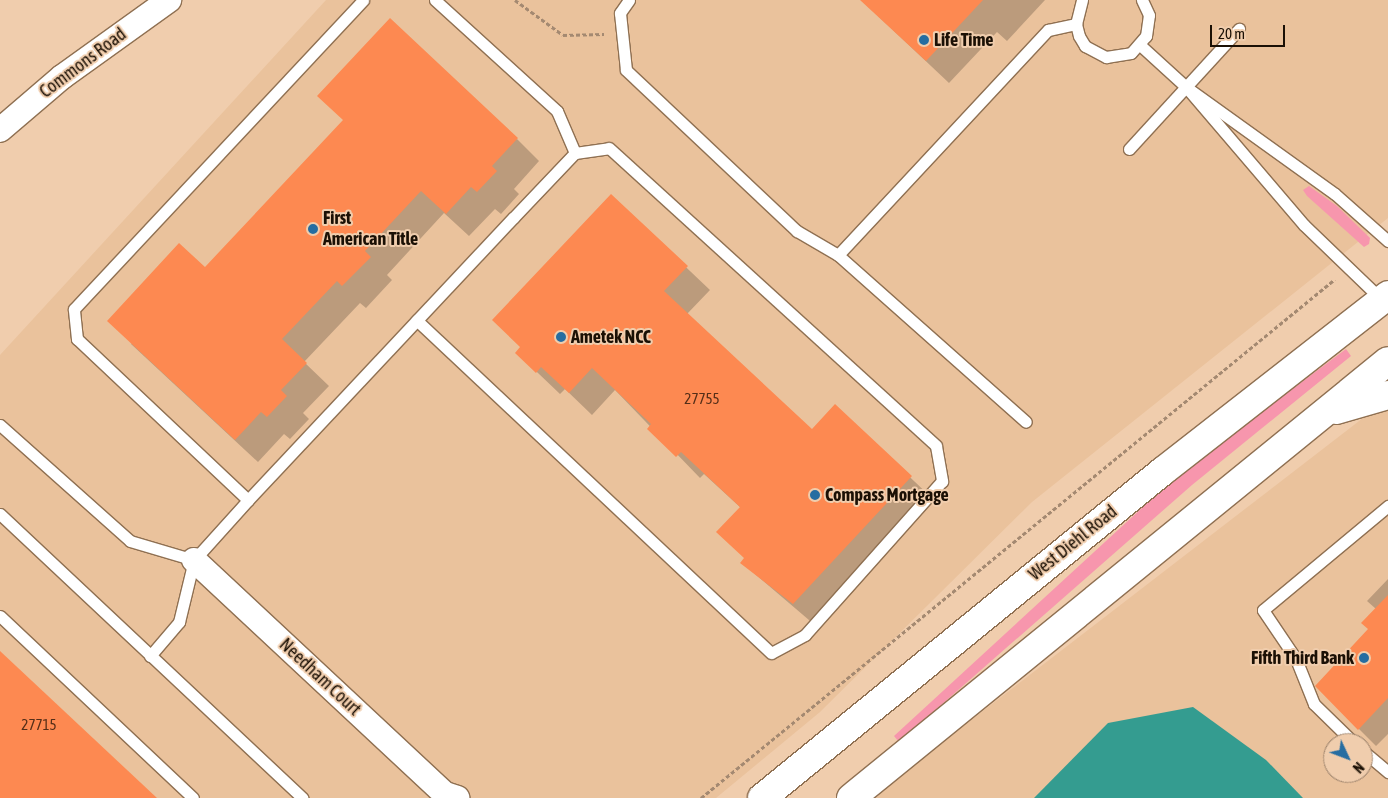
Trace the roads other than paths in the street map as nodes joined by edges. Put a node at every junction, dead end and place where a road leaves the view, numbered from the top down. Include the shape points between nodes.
1 (169, 0) edge
2 (363, 0) edge
3 (435, 0) edge
4 (630, 0) edge
5 (1082, 0) edge
6 (1142, 0) edge
7 (1076, 24) junction
8 (1239, 29) dead end
9 (1140, 45) junction
10 (1186, 87) junction
11 (0, 130) edge
12 (1129, 149) dead end
13 (575, 153) junction
14 (1388, 241) edge
15 (838, 255) junction
16 (1386, 300) edge
17 (417, 320) junction
18 (1388, 361) edge
19 (1388, 395) edge
20 (1323, 414) junction
21 (1026, 422) dead end
22 (0, 425) edge
23 (248, 500) junction
24 (1388, 506) edge
25 (0, 514) edge
26 (194, 560) junction
27 (0, 616) edge
28 (150, 656) junction
29 (1344, 733) edge
30 (1373, 759) edge
31 (1388, 772) edge
32 (449, 797) edge
33 (193, 798) edge
34 (302, 798) edge
35 (762, 798) edge
36 (851, 798) edge

1 - 11 street, Commons Road via 62,77
2 - 23 lane via 74,309 77,339
3 - 13 lane via 557,111
4 - 15 lane via 620,13 626,70 797,231
5 - 7 lane
6 - 9 lane via 1150,24
7 - 9 lane via 1086,46 1101,56 1119,57
7 - 15 lane via 1048,30
8 - 10 lane
9 - 10 lane
10 - 12 lane
10 - 14 lane via 1335,194
10 - 16 lane via 1304,226
13 - 17 lane
13 - 17 lane via 609,148 936,446 942,481 805,635 771,653
15 - 21 lane
16 - 35 street, West Diehl Road via 1170,465
17 - 23 lane
18 - 20 street
19 - 20 street
20 - 36 street
22 - 26 lane via 130,541
23 - 26 lane
24 - 29 lane via 1263,610 1296,659 1314,704
25 - 28 lane
26 - 28 lane via 179,622
26 - 32 street, Needham Court
27 - 33 lane
28 - 34 lane
30 - 31 lane

